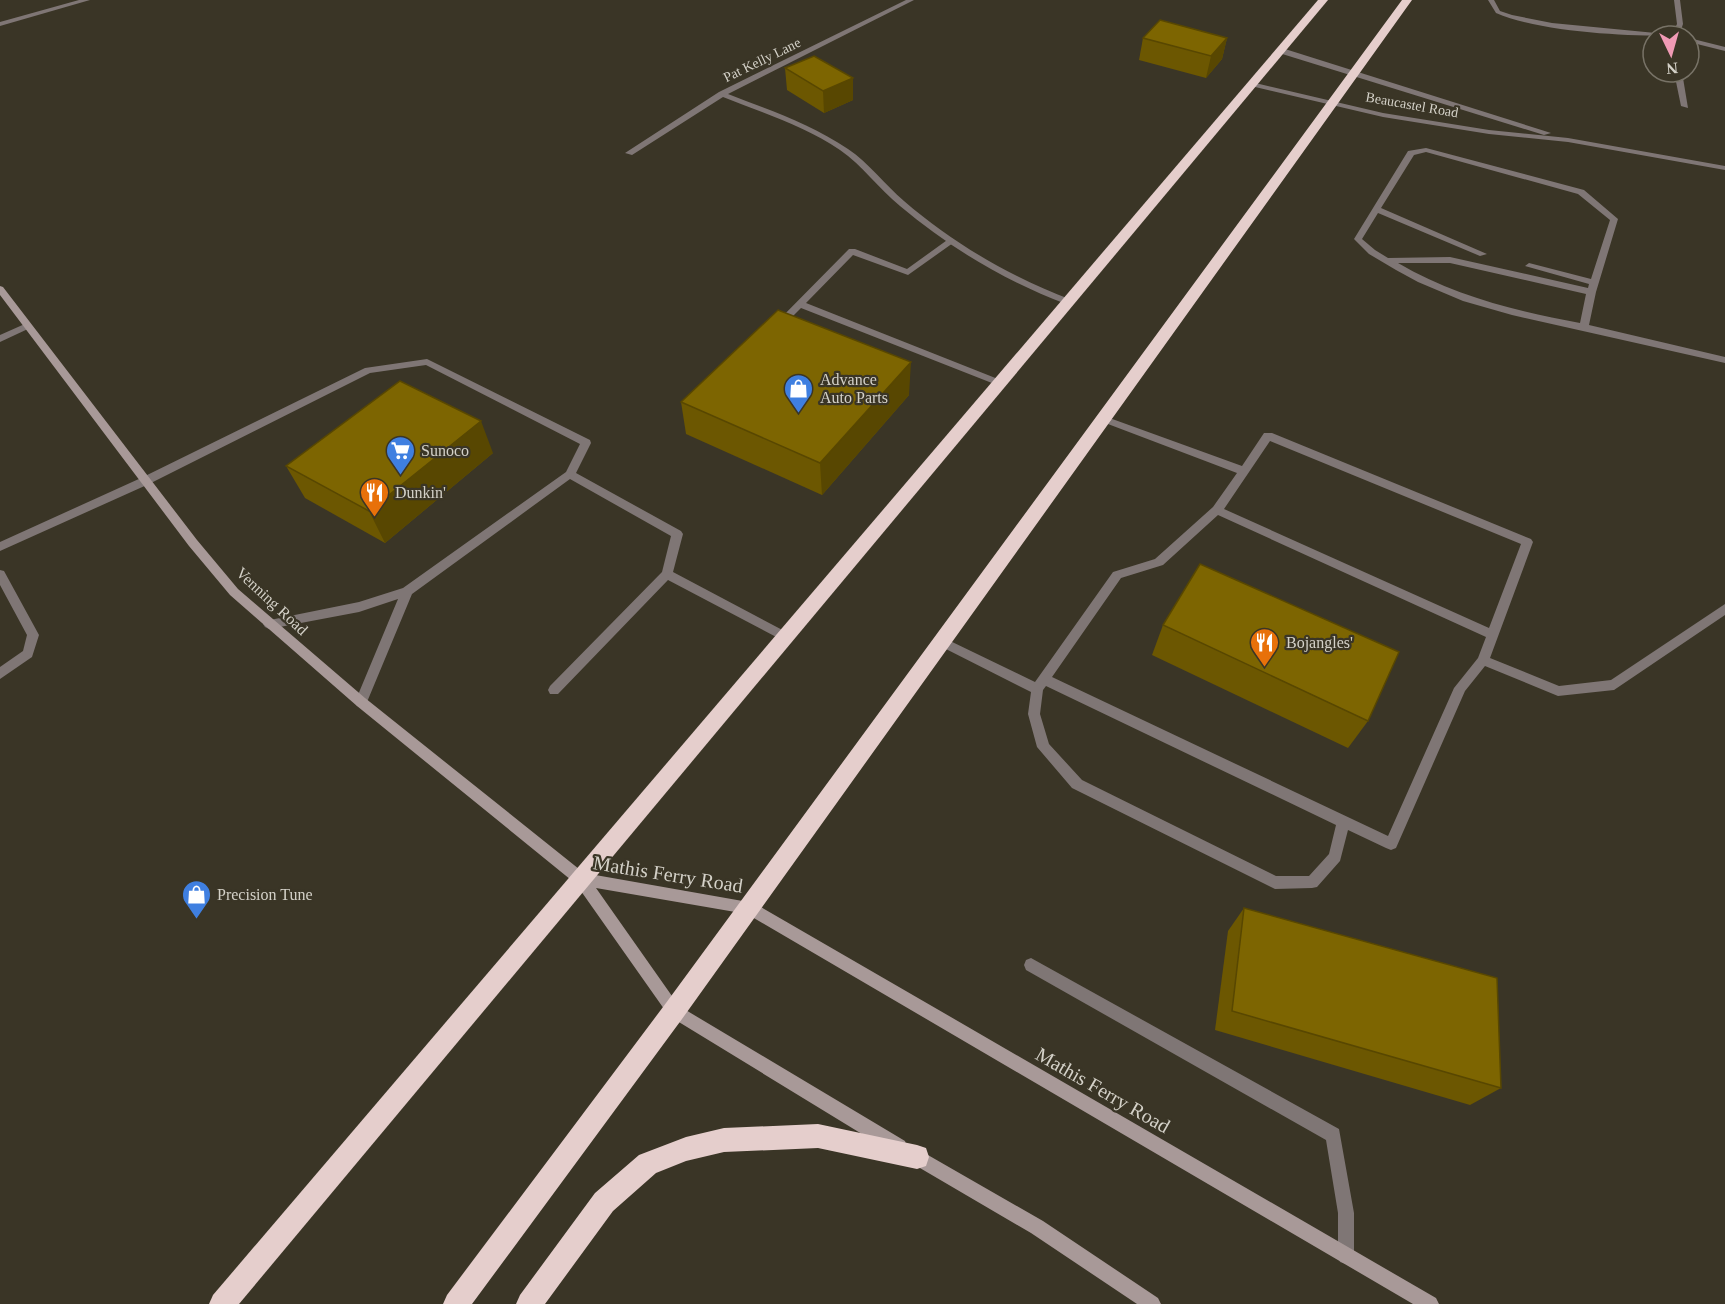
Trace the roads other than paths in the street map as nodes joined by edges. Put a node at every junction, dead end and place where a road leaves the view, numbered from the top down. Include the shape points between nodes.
1 (87, 0) edge
2 (911, 0) edge
3 (1323, 0) edge
4 (1407, 0) edge
5 (1491, 0) edge
6 (1677, 0) edge
7 (0, 24) edge
8 (1680, 24) edge
9 (1641, 33) edge
10 (1701, 43) edge
11 (1725, 49) edge
12 (1281, 51) junction
13 (1355, 72) junction
14 (1254, 84) junction
15 (1680, 84) edge
16 (722, 94) junction
17 (1334, 104) junction
18 (1685, 106) dead end
19 (1568, 140) junction
20 (629, 153) dead end
21 (1725, 168) edge
22 (1376, 209) junction
23 (950, 241) junction
24 (1483, 254) dead end
25 (1386, 261) junction
26 (1529, 266) dead end
27 (1593, 288) junction
28 (0, 289) edge
29 (1069, 302) junction
30 (800, 304) junction
31 (27, 326) junction
32 (1584, 327) junction
33 (769, 334) edge
34 (0, 339) edge
35 (1725, 360) edge
36 (1000, 383) junction
37 (1104, 419) junction
38 (1244, 471) junction
39 (570, 474) junction
40 (145, 481) junction
41 (1217, 510) junction
42 (0, 547) edge
43 (0, 574) edge
44 (667, 574) junction
45 (407, 591) junction
46 (1725, 609) edge
47 (269, 624) junction
48 (1492, 635) junction
49 (786, 637) junction
50 (942, 642) junction
51 (1483, 660) junction
52 (0, 674) edge
53 (1040, 684) junction
54 (554, 690) dead end
55 (361, 702) junction
56 (1344, 822) junction
57 (581, 879) junction
58 (749, 908) junction
59 (1031, 965) dead end
60 (674, 1011) junction
61 (917, 1157) junction
62 (1346, 1256) junction
63 (222, 1304) edge
64 (456, 1304) edge
65 (529, 1304) edge
66 (1152, 1304) edge
67 (1430, 1304) edge

1 - 7 street
2 - 16 street, Pat Kelly Lane
3 - 12 highway
4 - 13 highway
5 - 9 street via 1498,12 1527,21
6 - 8 street
10 - 11 street
12 - 13 street, Beaucastel Road
12 - 14 highway
13 - 17 highway
13 - 19 street, Beaucastel Road
14 - 17 street, Beaucastel Road
14 - 29 highway
15 - 18 street
16 - 20 street, Pat Kelly Lane
16 - 23 street via 843,148 898,201
17 - 19 street, Beaucastel Road via 1489,132
17 - 37 highway
19 - 21 street, Beaucastel Road
22 - 24 street
22 - 25 street via 1358,239 1367,250
22 - 27 street via 1411,153 1426,150 1581,192 1614,219
23 - 29 street via 1025,286
23 - 30 street via 908,272 852,251
25 - 27 street via 1450,260
25 - 32 street via 1432,287 1499,311
26 - 27 street
27 - 32 street
28 - 31 main road, Venning Road
29 - 36 highway
30 - 33 street
30 - 36 street
31 - 34 street
31 - 40 main road, Venning Road
32 - 35 street
36 - 49 highway
37 - 38 street
37 - 50 highway
38 - 41 street
38 - 48 street via 1268,436 1527,542
39 - 40 street via 586,442 427,362 368,370
39 - 44 street via 677,534
39 - 45 street
40 - 42 street
40 - 47 main road, Venning Road via 234,592
41 - 48 street
41 - 53 street via 1159,562 1117,574
43 - 52 street via 33,635 28,654
44 - 49 street
44 - 54 street
45 - 47 street via 359,607
45 - 55 street
46 - 51 street via 1614,685 1558,691
47 - 55 main road, Venning Road
48 - 51 street
49 - 57 highway
50 - 53 street
50 - 58 highway
51 - 56 street via 1460,688 1391,844
53 - 56 street
53 - 56 street via 1034,714 1043,747 1077,784 1275,883 1312,882 1335,857
55 - 57 main road, Venning Road
57 - 58 main road, Mathis Ferry Road
57 - 60 main road, Mathis Ferry Road
57 - 63 highway
58 - 60 highway
58 - 62 main road, Mathis Ferry Road
59 - 62 street via 1333,1135 1346,1213
60 - 61 main road, Mathis Ferry Road
60 - 64 highway
61 - 65 highway via 818,1136 724,1140 686,1149 648,1164 604,1202
61 - 66 main road, Mathis Ferry Road via 1037,1227
62 - 67 main road, Mathis Ferry Road

